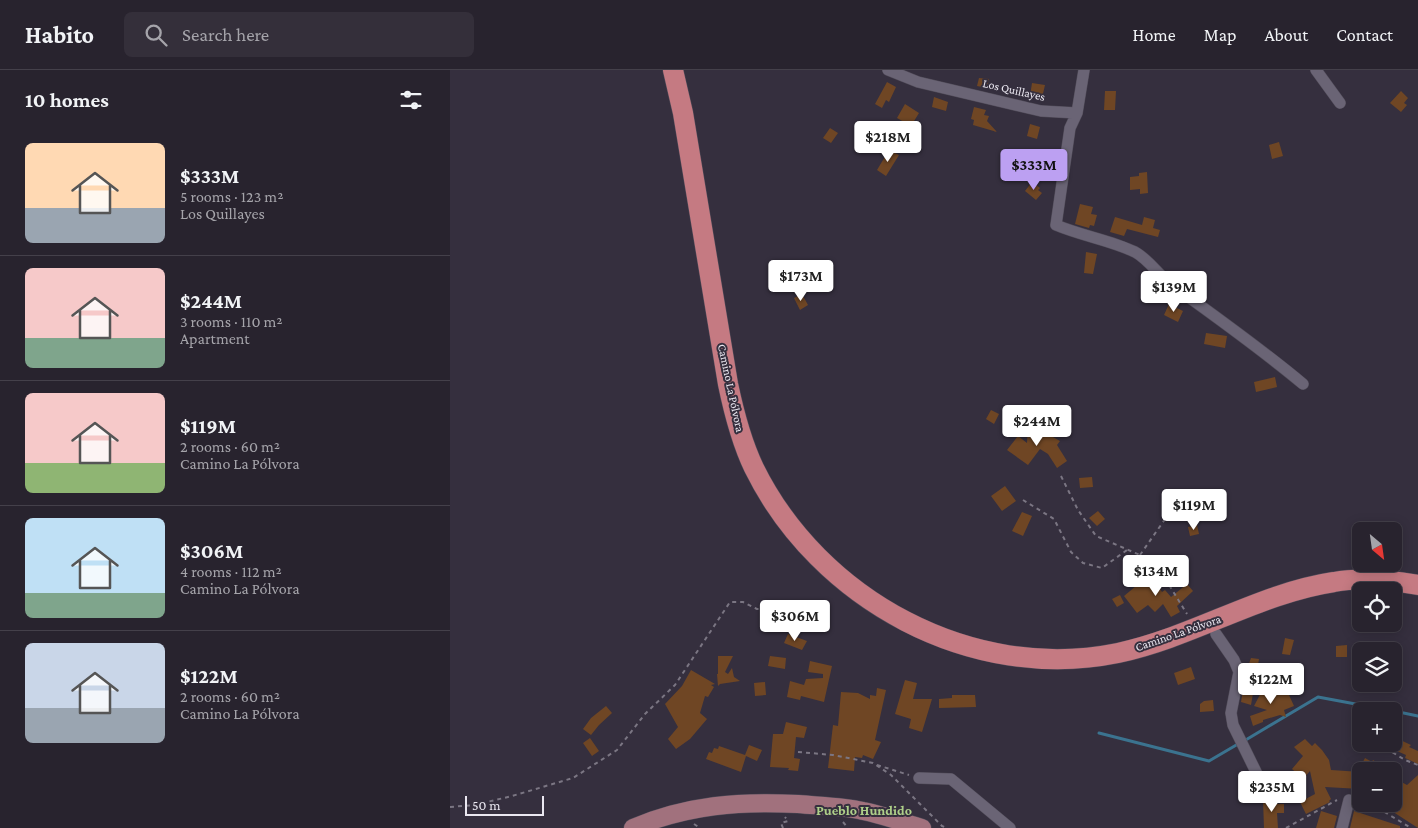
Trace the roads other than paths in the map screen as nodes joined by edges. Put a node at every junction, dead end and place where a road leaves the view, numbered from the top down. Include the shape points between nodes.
1 (661, 70) edge
2 (673, 70) edge
3 (888, 70) edge
4 (1084, 70) edge
5 (1316, 70) edge
6 (1340, 103) dead end
7 (1077, 113) junction
8 (1303, 384) dead end
9 (1418, 585) edge
10 (1352, 592) edge
11 (1402, 595) edge
12 (1418, 598) edge
13 (1216, 634) junction
14 (919, 778) road end
15 (1284, 793) dead end
16 (1349, 800) road end
17 (633, 828) edge
18 (922, 828) edge
19 (1010, 828) edge
20 (1342, 828) edge

1 - 13 highway, Camino La Pólvora via 675,131 726,425 738,462 761,506 807,565 857,608 903,636 957,657 997,666 1051,671 1094,669 1152,656
2 - 9 highway, Camino La Pólvora via 735,416 746,450 761,482 786,520 810,550 849,586 886,611 932,634 991,651 1044,658 1089,657 1140,648 1317,585 1368,580
3 - 7 street, Los Quillayes via 918,82 1041,111
4 - 7 street
5 - 6 street
7 - 8 street via 1070,128 1056,225 1137,253 1166,280
10 - 13 highway, Camino La Pólvora via 1307,600
11 - 12 highway
13 - 15 street via 1238,667 1231,713 1233,725 1259,778 1269,787
14 - 19 street via 951,779
16 - 20 street
17 - 18 main road via 682,811 752,802 835,806

